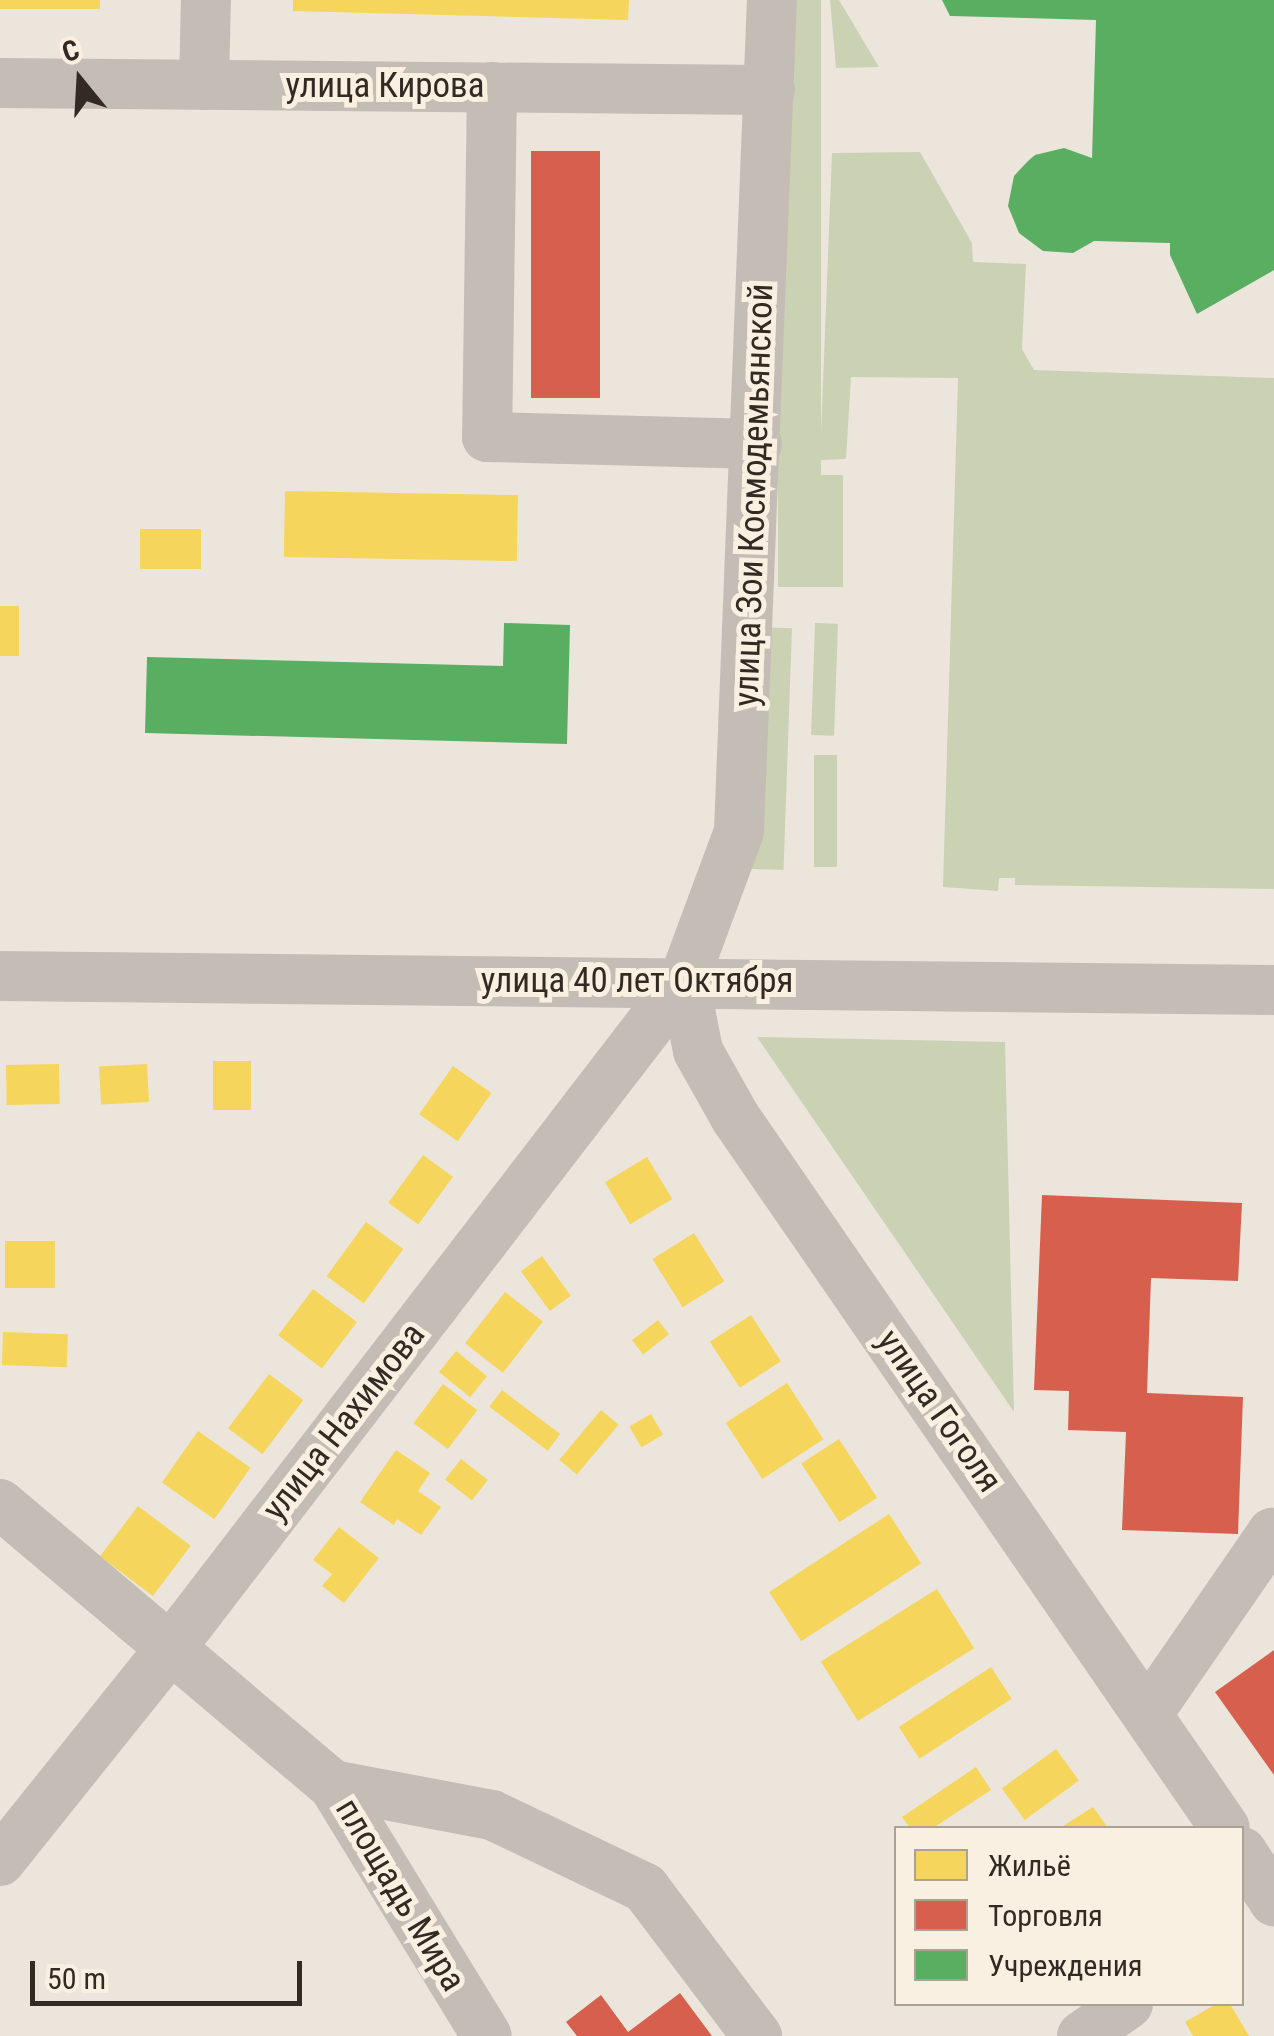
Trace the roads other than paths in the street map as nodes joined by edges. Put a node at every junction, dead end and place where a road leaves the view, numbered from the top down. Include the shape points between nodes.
1 (206, 0) edge
2 (772, 0) edge
3 (0, 83) edge
4 (204, 85) junction
5 (492, 87) junction
6 (770, 90) junction
7 (756, 444) junction
8 (0, 976) edge
9 (684, 980) junction
10 (1274, 990) edge
11 (0, 1504) edge
12 (1273, 1524) edge
13 (168, 1650) junction
14 (1148, 1713) junction
15 (333, 1785) junction
16 (1225, 1826) edge
17 (1244, 1855) edge
18 (0, 1861) edge
19 (1274, 1902) edge
20 (1244, 1921) edge
21 (1125, 2006) edge
22 (487, 2036) edge
23 (757, 2036) edge
24 (1082, 2036) edge

1 - 4 street
2 - 6 street, улица Зои Космодемьянской
3 - 4 street, улица Кирова
4 - 5 street, улица Кирова
5 - 6 street, улица Кирова
5 - 7 street via 487,437
6 - 7 street, улица Зои Космодемьянской
7 - 9 street, улица Зои Космодемьянской via 740,831
8 - 9 street, улица 40 лет Октября
9 - 10 street, улица 40 лет Октября
9 - 13 street, улица Нахимова
9 - 14 street, улица Гоголя via 698,1051 735,1116
11 - 13 street
12 - 14 street
13 - 15 street
13 - 18 street, улица Нахимова
14 - 16 street, улица Гоголя
15 - 22 street, площадь Мира
15 - 23 street, площадь Мира via 492,1815 646,1888
17 - 19 street
19 - 20 street
21 - 24 street

